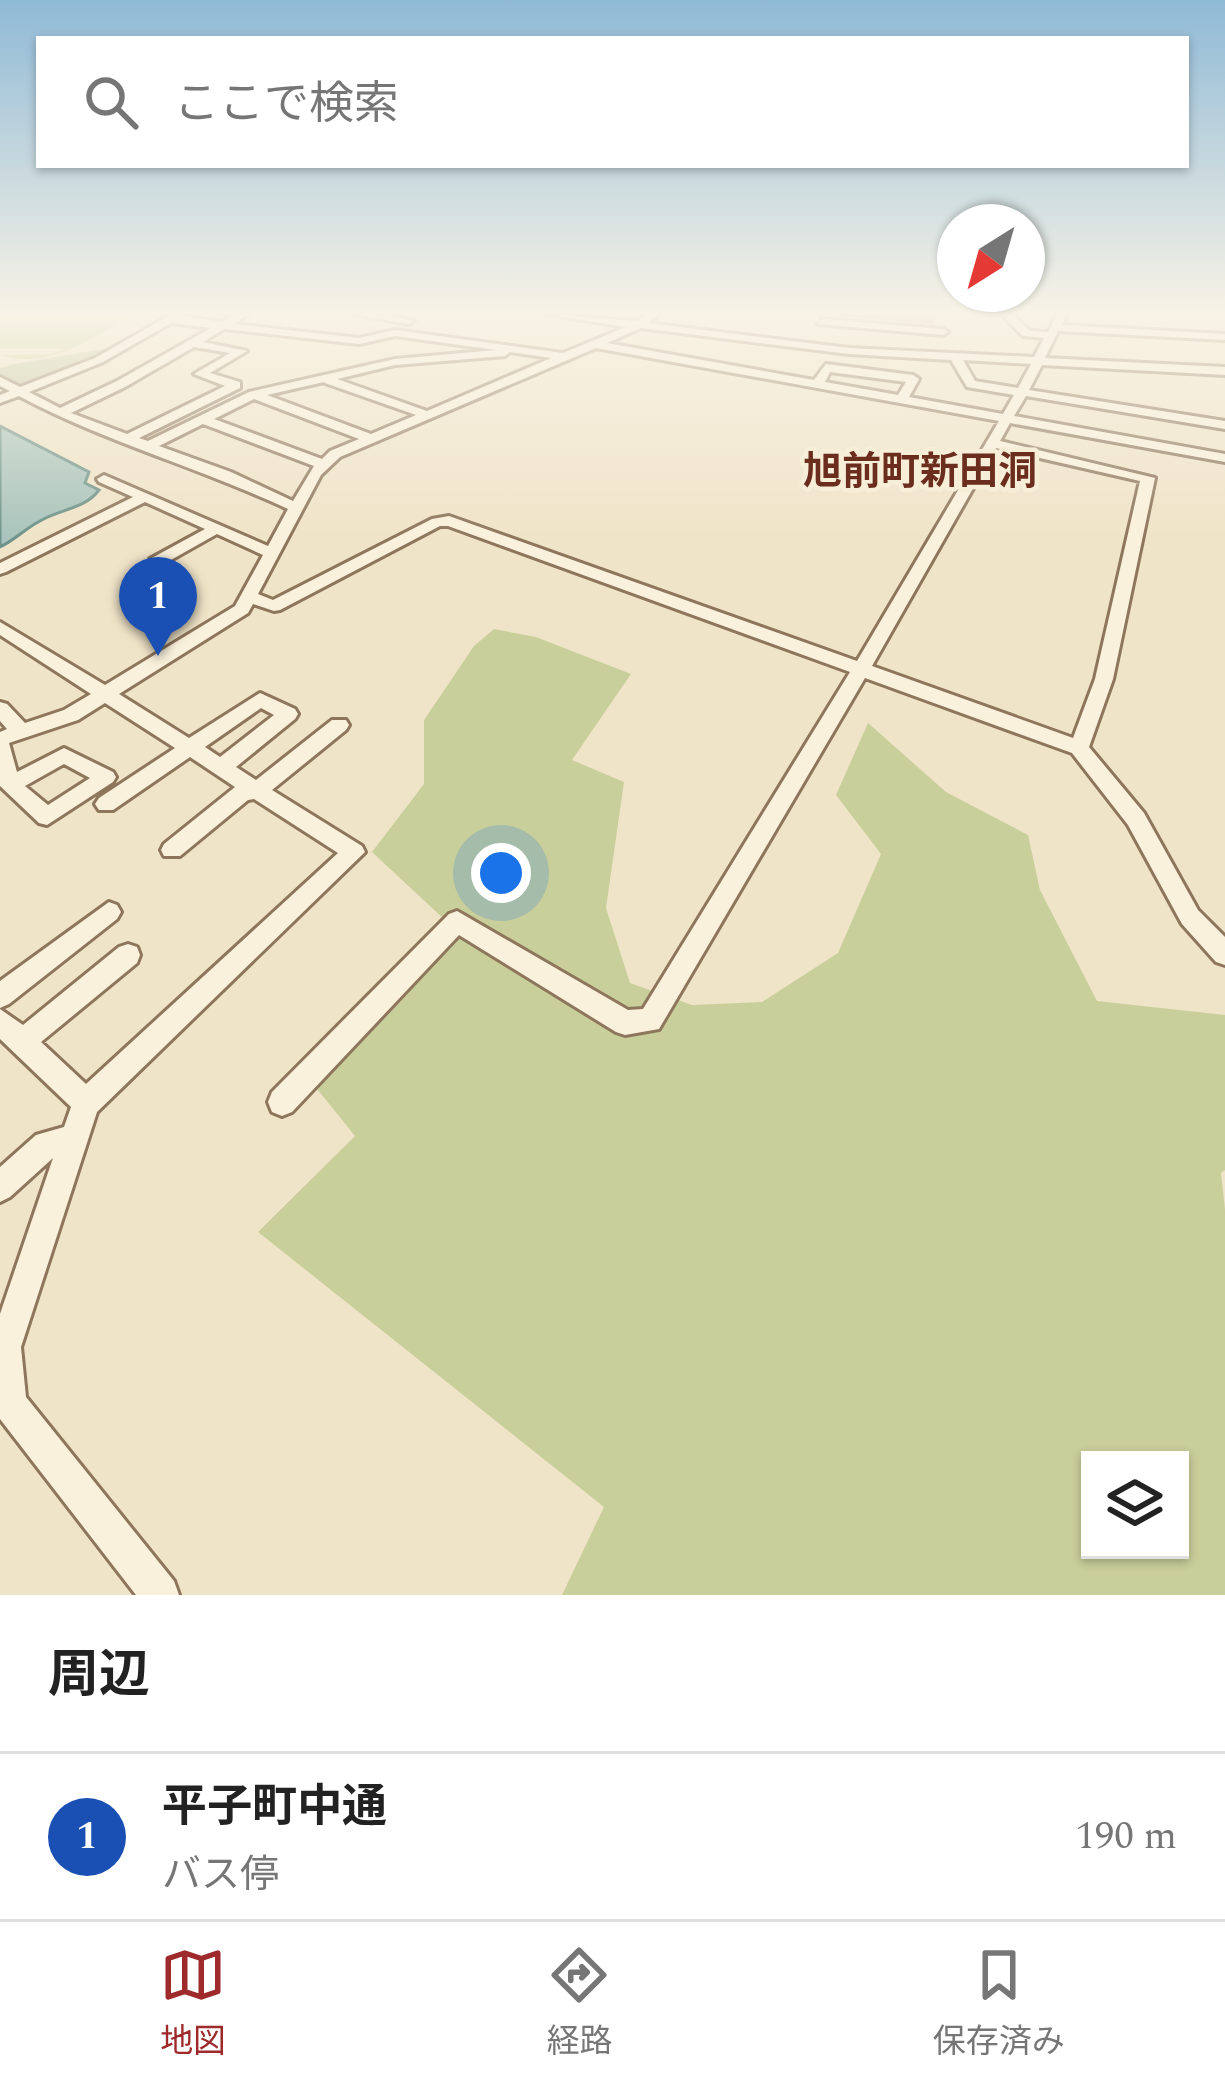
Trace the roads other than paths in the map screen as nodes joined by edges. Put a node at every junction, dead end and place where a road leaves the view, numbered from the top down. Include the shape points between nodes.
1 (13, 388) edge
2 (32, 388) edge
3 (107, 388) edge
4 (229, 388) edge
5 (284, 388) edge
6 (354, 388) edge
7 (487, 388) edge
8 (847, 388) edge
9 (908, 388) edge
10 (1001, 388) edge
11 (1024, 388) edge
12 (1022, 392) junction
13 (21, 393) junction
14 (253, 395) junction
15 (0, 399) edge
16 (902, 399) junction
17 (60, 412) junction
18 (427, 415) junction
19 (1006, 417) junction
20 (202, 419) junction
21 (1222, 419) edge
22 (369, 438) junction
23 (125, 440) junction
24 (990, 442) junction
25 (150, 445) junction
26 (1225, 458) edge
27 (322, 464) junction
28 (104, 479) dead end
29 (146, 496) junction
30 (297, 508) junction
31 (214, 530) junction
32 (274, 554) junction
33 (156, 562) dead end
34 (0, 569) edge
35 (251, 597) junction
36 (0, 627) edge
37 (861, 669) junction
38 (104, 694) junction
39 (0, 709) edge
40 (340, 725) dead end
41 (21, 732) junction
42 (0, 742) edge
43 (188, 747) junction
44 (1079, 748) junction
45 (220, 768) junction
46 (10, 785) dead end
47 (256, 791) junction
48 (106, 804) dead end
49 (172, 850) dead end
50 (109, 912) dead end
51 (1225, 954) edge
52 (128, 955) dead end
53 (0, 996) edge
54 (11, 1032) edge
55 (86, 1102) junction
56 (282, 1102) dead end
57 (72, 1139) junction
58 (0, 1187) edge
59 (4, 1381) edge
60 (160, 1595) edge

1 - 13 street
2 - 13 street
3 - 17 street
4 - 23 street
5 - 14 street
6 - 18 street
7 - 18 street
8 - 16 street
9 - 16 street
10 - 12 street
11 - 12 street
12 - 19 street
12 - 21 street
13 - 15 street
13 - 17 street
14 - 20 street
14 - 22 street
16 - 19 street
17 - 23 street
18 - 22 street
19 - 24 street
19 - 26 street
20 - 25 street
20 - 27 street
22 - 27 street
23 - 25 street
24 - 37 street
24 - 44 street via 1148,478 1104,679
25 - 30 street
27 - 30 street
28 - 29 street
29 - 31 street
29 - 34 street
30 - 32 street
31 - 32 street
31 - 33 street
32 - 35 street
35 - 37 street via 274,606 448,521
35 - 38 street
36 - 38 street
37 - 44 street
37 - 56 street via 650,1020 625,1023 457,922
38 - 41 street
38 - 43 street
39 - 41 street
40 - 47 street
41 - 42 street
42 - 46 street
43 - 45 street
43 - 45 street via 260,700 288,714
43 - 48 street
44 - 51 street via 1136,819 1190,916
45 - 47 street
47 - 49 street via 243,792
47 - 55 street via 354,853
50 - 53 street
52 - 54 street
54 - 55 street
55 - 57 street
57 - 58 street via 46,1145
57 - 59 street via 5,1347
59 - 60 street via 9,1403

